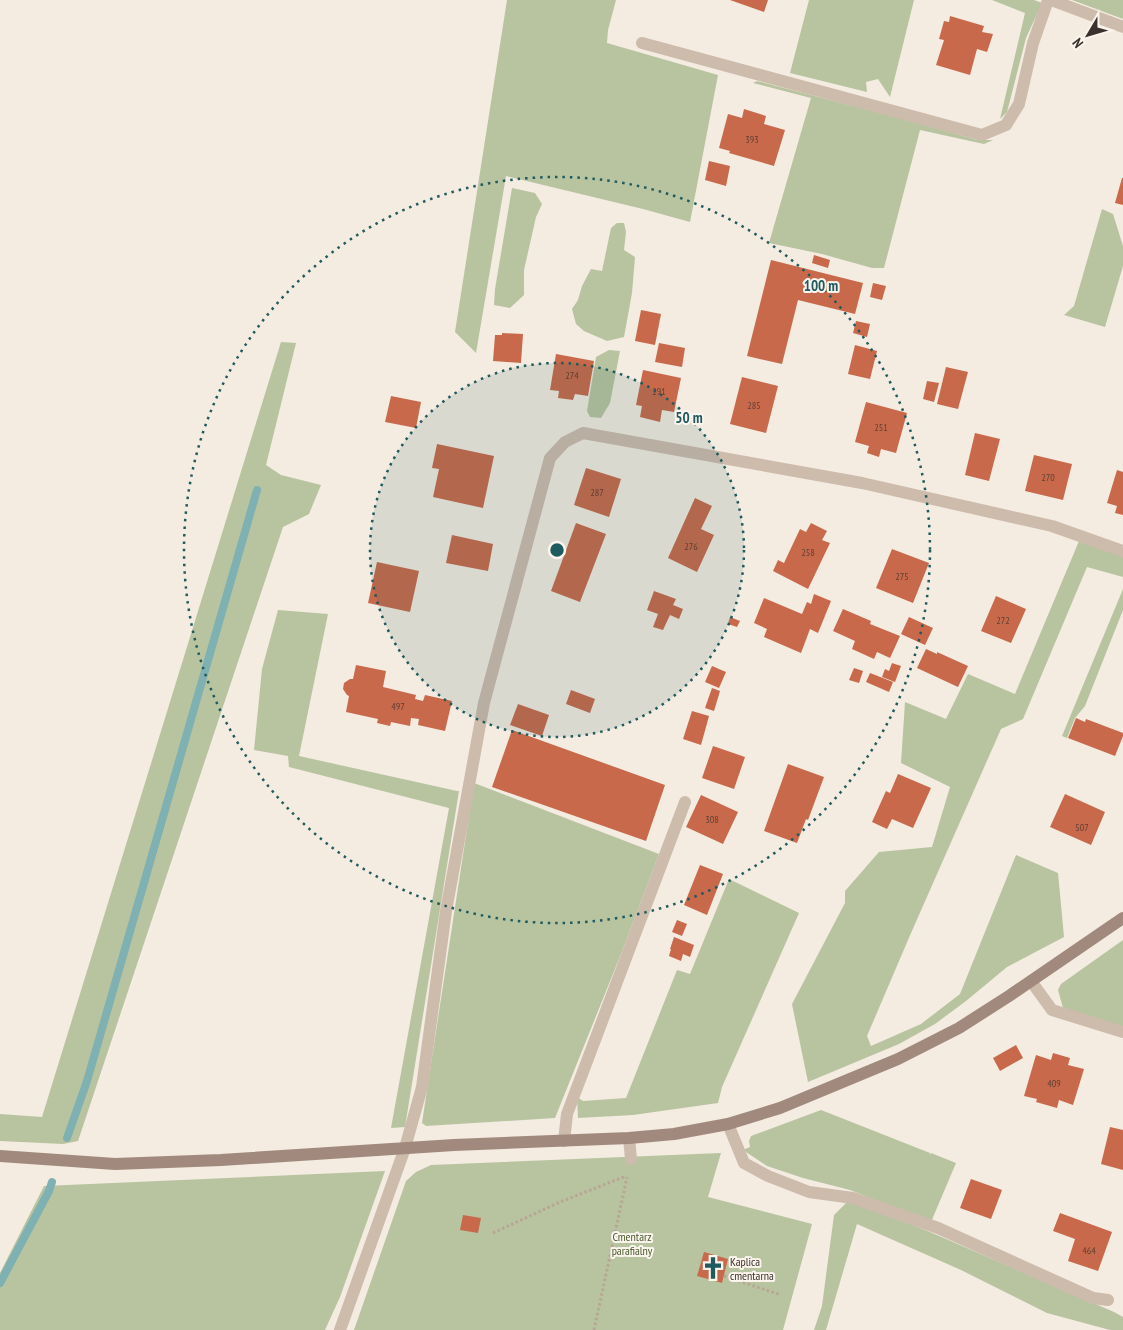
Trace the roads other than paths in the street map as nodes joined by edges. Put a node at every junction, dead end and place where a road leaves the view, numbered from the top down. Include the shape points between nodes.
1 (1050, 0) edge
2 (1123, 27) edge
3 (642, 43) dead end
4 (1123, 551) edge
5 (685, 802) dead end
6 (1123, 918) edge
7 (1031, 981) junction
8 (1123, 1032) edge
9 (728, 1124) junction
10 (629, 1138) junction
11 (564, 1141) junction
12 (405, 1148) junction
13 (0, 1156) edge
14 (630, 1159) road end
15 (1108, 1300) dead end
16 (340, 1330) edge

1 - 2 street
1 - 3 street via 1033,42 1019,104 1006,125 982,135
4 - 12 street via 1052,526 862,483 583,432 565,442 550,458 484,703 446,911 422,1087
5 - 11 street via 567,1114
6 - 7 street
7 - 8 street via 1052,1010
7 - 9 street via 959,1028 898,1059 780,1108
9 - 10 street
9 - 15 street via 744,1163 768,1176 809,1192 853,1198 938,1228 1092,1298
10 - 11 street
10 - 14 street
11 - 12 street
12 - 13 street via 115,1164
12 - 16 street

